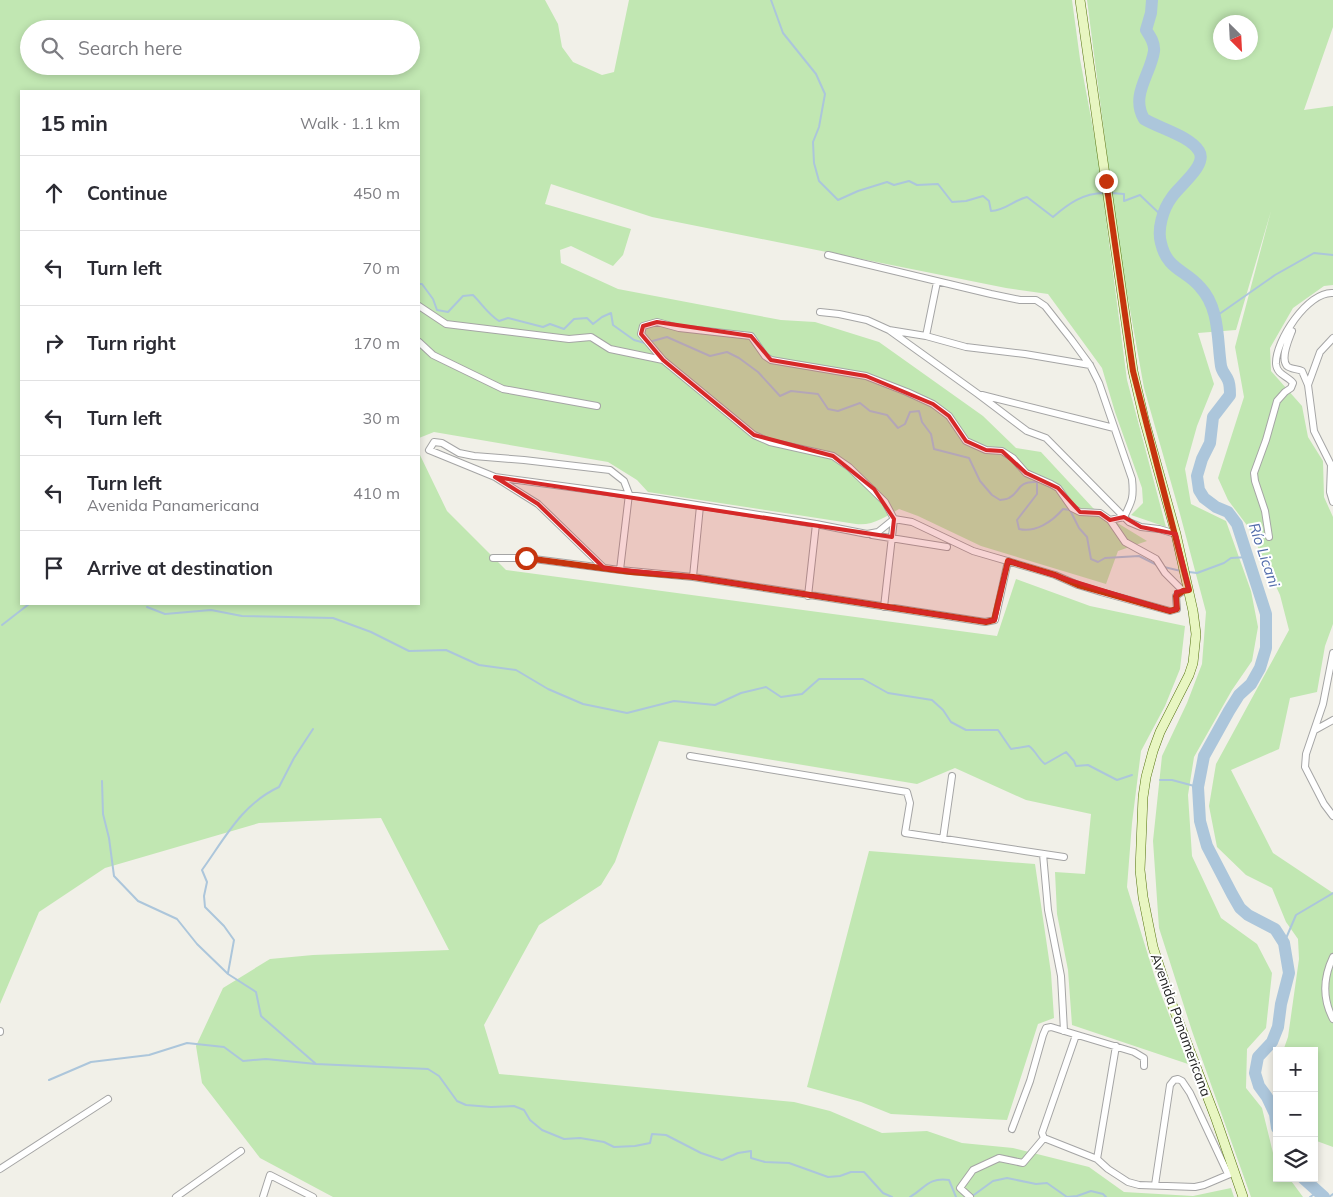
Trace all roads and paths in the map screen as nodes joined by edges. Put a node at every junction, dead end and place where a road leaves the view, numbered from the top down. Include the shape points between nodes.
1 (1080, 0) edge
2 (828, 255) dead end
3 (937, 282) junction
4 (1333, 293) edge
5 (420, 307) edge
6 (820, 312) dead end
7 (1300, 312) junction
8 (889, 330) junction
9 (926, 336) junction
10 (1333, 338) edge
11 (420, 343) edge
12 (663, 360) junction
13 (1090, 365) junction
14 (1308, 385) junction
15 (978, 394) junction
16 (597, 406) dead end
17 (1114, 428) junction
18 (495, 477) junction
19 (629, 494) junction
20 (1333, 502) edge
21 (700, 506) junction
22 (1124, 517) junction
23 (894, 519) junction
24 (1110, 520) junction
25 (816, 524) junction
26 (867, 534) junction
27 (1176, 534) junction
28 (892, 537) junction
29 (1269, 537) dead end
30 (947, 547) dead end
31 (493, 558) dead end
32 (1008, 561) junction
33 (604, 568) junction
34 (620, 570) junction
35 (693, 577) junction
36 (1187, 589) junction
37 (808, 596) junction
38 (884, 607) junction
39 (1333, 653) edge
40 (1333, 720) edge
41 (1314, 730) junction
42 (690, 756) dead end
43 (952, 776) dead end
44 (1333, 816) edge
45 (943, 839) junction
46 (1043, 854) junction
47 (1064, 857) dead end
48 (1333, 957) edge
49 (1333, 1019) edge
50 (1064, 1031) junction
51 (1076, 1035) junction
52 (1116, 1046) junction
53 (1144, 1066) dead end
54 (108, 1099) dead end
55 (1012, 1129) dead end
56 (1044, 1138) junction
57 (241, 1150) dead end
58 (1097, 1159) junction
59 (0, 1169) edge
60 (1231, 1173) junction
61 (1155, 1185) junction
62 (176, 1197) edge
63 (263, 1197) edge
64 (313, 1197) edge
65 (970, 1197) edge
66 (1243, 1197) edge

1 - 27 main road, Avenida Panamericana via 1133,371
2 - 3 street
3 - 9 street
3 - 13 street via 1020,300 1036,300 1045,306
4 - 7 street via 1322,295
5 - 12 street via 446,324 569,339 591,337 610,349
6 - 8 street via 867,320
7 - 14 street via 1288,341 1285,364 1302,371
7 - 29 street via 1289,329 1276,364 1293,384 1277,401 1254,474
8 - 9 street
8 - 15 street
9 - 13 street via 966,346
10 - 14 street via 1320,352
11 - 16 street via 434,355 503,389
12 - 23 street via 754,435 770,442 833,456 849,467 885,502
12 - 24 street via 642,334 643,326 657,322 679,328 751,336 771,360 881,381 933,404 949,416 966,441 986,450 1002,451 1026,473 1058,488 1072,508 1080,512 1100,513
13 - 17 street
14 - 20 street via 1314,431 1331,465
15 - 17 street
15 - 22 street via 1027,432 1046,438
17 - 22 street via 1127,461 1134,496
18 - 19 street
18 - 19 street via 429,450 434,442 474,456 610,470 624,481
18 - 33 street via 538,504
19 - 21 street
19 - 34 street
21 - 25 street
21 - 35 street
22 - 24 street
22 - 27 street via 1141,527
23 - 26 street via 878,532
23 - 28 street
23 - 32 street via 912,522 973,551
24 - 36 street via 1124,542 1156,559 1165,573
25 - 26 street
25 - 37 street
26 - 28 street
27 - 36 main road, Avenida Panamericana
28 - 30 street
28 - 38 street
31 - 33 street via 526,558
32 - 36 street via 1170,611 1177,609 1176,596
32 - 38 street via 996,615 990,622
33 - 34 street
34 - 35 street
35 - 37 street
36 - 60 main road, Avenida Panamericana via 1196,634 1193,663 1160,732 1146,777 1140,870 1147,920 1167,991
37 - 38 street
39 - 41 street via 1323,704
40 - 41 street
41 - 44 street via 1305,767
42 - 45 street via 907,792 910,803 904,833
43 - 45 street
45 - 46 street
46 - 47 street
46 - 50 street via 1048,910 1062,976
48 - 49 street via 1324,993
50 - 51 street
50 - 55 street via 1046,1028
51 - 52 street
51 - 56 street via 1042,1134
52 - 53 street via 1140,1054 1144,1058
52 - 58 street
54 - 59 street
56 - 58 street
56 - 65 street via 1023,1163 999,1158 973,1170 960,1188
57 - 62 street
58 - 61 street via 1128,1182
60 - 61 street via 1195,1187
60 - 61 street via 1190,1093 1178,1079 1170,1085
60 - 66 main road, Avenida Panamericana
63 - 64 street via 270,1175

